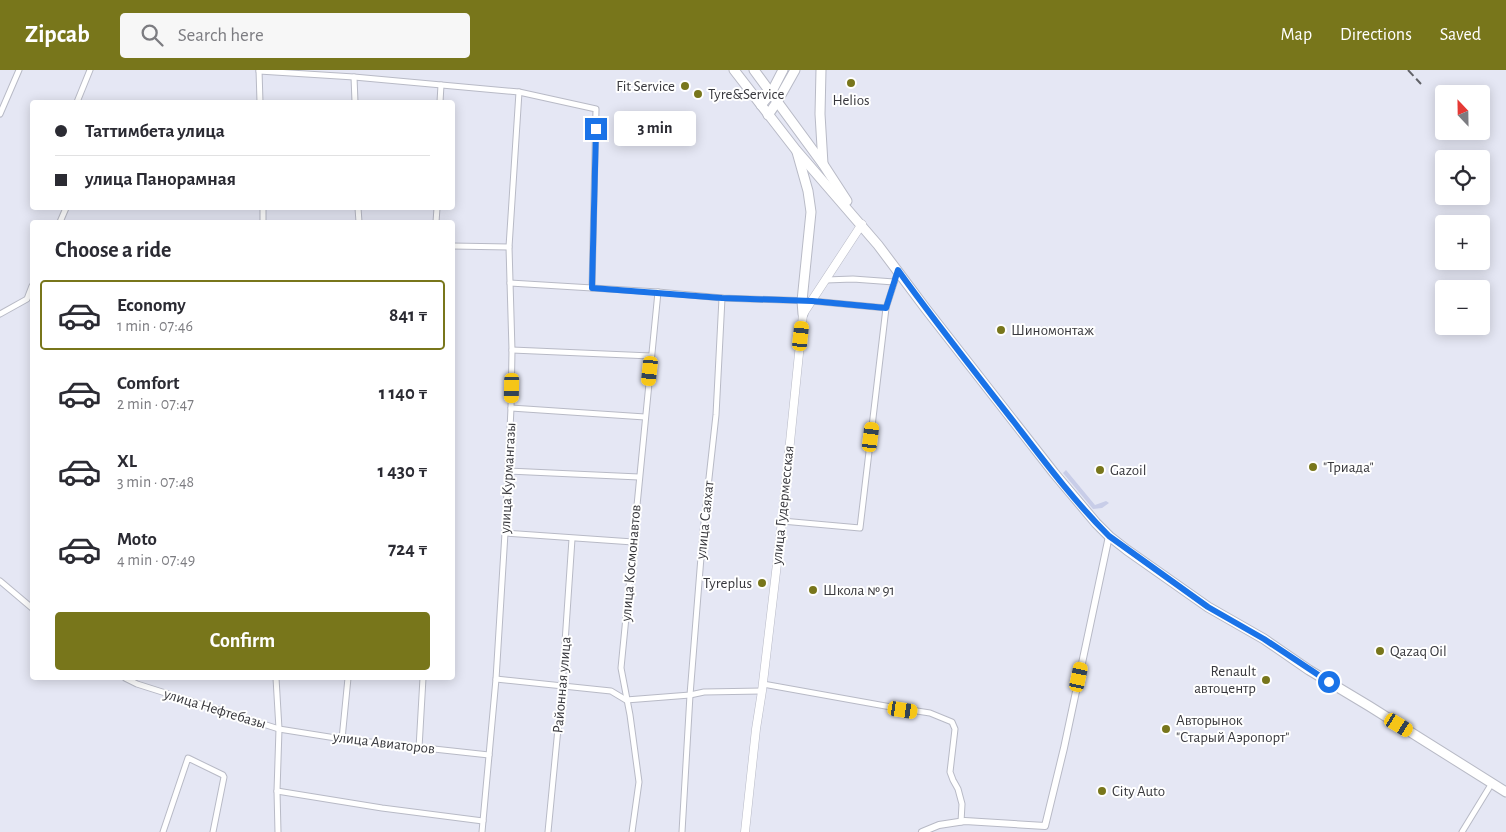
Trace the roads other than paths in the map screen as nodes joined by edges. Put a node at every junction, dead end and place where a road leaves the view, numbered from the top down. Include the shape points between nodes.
1 (19, 70) edge
2 (90, 70) edge
3 (259, 70) edge
4 (734, 70) edge
5 (754, 70) edge
6 (783, 70) edge
7 (795, 70) edge
8 (821, 70) edge
9 (354, 77) junction
10 (441, 85) junction
11 (519, 92) junction
12 (771, 93) junction
13 (78, 100) edge
14 (260, 100) edge
15 (355, 100) edge
16 (440, 100) edge
17 (777, 102) junction
18 (761, 105) junction
19 (0, 114) edge
20 (768, 115) junction
21 (796, 150) junction
22 (823, 164) junction
23 (862, 224) junction
24 (455, 246) edge
25 (509, 246) junction
26 (898, 270) junction
27 (826, 280) junction
28 (510, 282) junction
29 (894, 282) junction
30 (592, 288) junction
31 (30, 291) edge
32 (658, 292) junction
33 (722, 298) junction
34 (802, 301) junction
35 (812, 301) junction
36 (886, 308) junction
37 (0, 314) edge
38 (804, 314) junction
39 (512, 350) junction
40 (651, 356) junction
41 (512, 408) junction
42 (645, 417) junction
43 (508, 471) junction
44 (639, 477) junction
45 (782, 522) junction
46 (505, 533) junction
47 (1109, 536) junction
48 (572, 538) junction
49 (633, 542) junction
50 (0, 581) edge
51 (30, 606) edge
52 (496, 679) junction
53 (129, 680) edge
54 (276, 680) edge
55 (348, 680) edge
56 (423, 680) edge
57 (562, 687) junction
58 (763, 687) junction
59 (690, 695) junction
60 (626, 700) junction
61 (279, 729) junction
62 (342, 739) junction
63 (419, 748) junction
64 (489, 755) junction
65 (1492, 783) junction
66 (277, 790) junction
67 (1506, 792) edge
68 (483, 821) junction
69 (961, 822) junction
70 (163, 832) edge
71 (212, 832) edge
72 (278, 832) edge
73 (482, 832) edge
74 (548, 832) edge
75 (632, 832) edge
76 (682, 832) edge
77 (745, 832) edge
78 (922, 832) edge
79 (1462, 832) edge

1 - 19 street
2 - 13 street
3 - 9 street
3 - 14 street
4 - 18 main road
5 - 12 main road
6 - 12 main road
7 - 17 main road
8 - 22 main road
9 - 10 street
9 - 15 street
10 - 11 street
10 - 16 street
11 - 25 street, улица Курмангазы
11 - 30 street via 596,109
12 - 17 main road
12 - 18 main road
17 - 20 main road
17 - 22 main road
18 - 20 main road
20 - 21 main road
21 - 23 main road
21 - 34 main road via 811,212
22 - 23 main road
23 - 26 main road
23 - 27 main road, улица Гудермесская
24 - 25 street
25 - 28 street, улица Курмангазы
26 - 29 street
26 - 47 main road via 1049,466
27 - 29 street
27 - 35 main road, улица Гудермесская
28 - 30 street
28 - 39 street, улица Курмангазы
29 - 36 street
30 - 32 street
31 - 37 street via 27,299
32 - 33 street
32 - 40 street, улица Космонавтов
33 - 34 street
33 - 59 street, улица Саяхат via 716,415
34 - 35 street
34 - 38 main road
35 - 36 street
35 - 38 main road, улица Гудермесская
36 - 45 street via 860,528
38 - 45 main road, улица Гудермесская
39 - 40 street
39 - 41 street, улица Курмангазы
40 - 42 street, улица Космонавтов
41 - 42 street
41 - 43 street, улица Курмангазы
42 - 44 street, улица Космонавтов
43 - 44 street
43 - 46 street, улица Курмангазы
44 - 49 street, улица Космонавтов
45 - 58 main road, улица Гудермесская
46 - 48 street
46 - 52 street, улица Курмангазы
47 - 65 main road via 1208,607
47 - 69 street via 1045,826
48 - 49 street
48 - 57 street, Районная улица
49 - 60 street, улица Космонавтов via 621,668
50 - 51 street
52 - 57 street
52 - 64 street, улица Курмангазы
53 - 61 street, улица Нефтебазы
54 - 61 street
55 - 62 street
56 - 63 street
57 - 60 street via 611,691
57 - 74 street, Районная улица
58 - 59 street
58 - 69 street via 930,713 952,722 955,729 950,772 962,804
58 - 77 main road, улица Гудермесская
59 - 60 street
59 - 76 street, улица Саяхат
60 - 75 street, улица Космонавтов via 639,782
61 - 62 street, улица Авиаторов
61 - 66 street
62 - 63 street, улица Авиаторов
63 - 64 street, улица Авиаторов
64 - 68 street, улица Курмангазы
65 - 67 main road
65 - 79 street
66 - 68 street
66 - 72 street
68 - 73 street, улица Курмангазы
69 - 78 street via 939,825
70 - 71 street via 188,758 224,775

